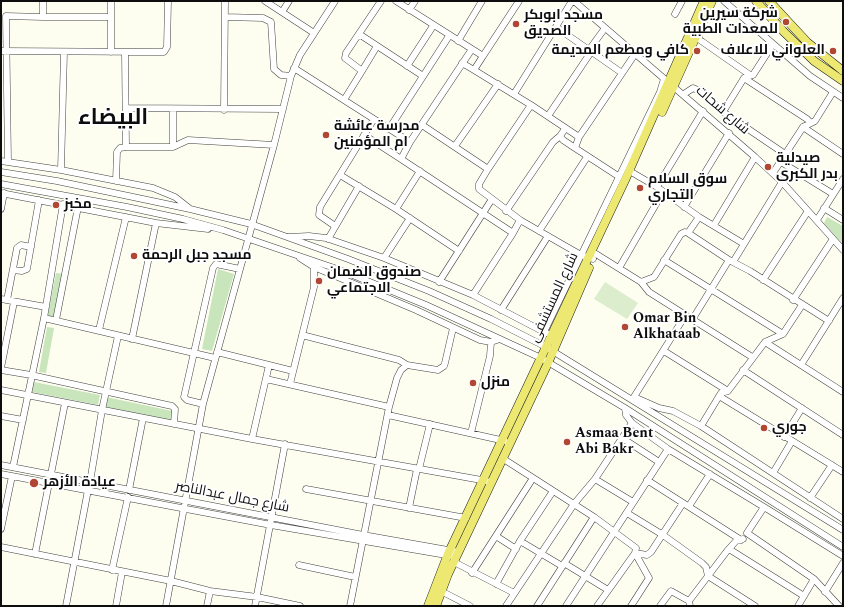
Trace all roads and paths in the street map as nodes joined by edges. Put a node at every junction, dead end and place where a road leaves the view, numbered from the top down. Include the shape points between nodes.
1 (43, 1) edge
2 (111, 1) edge
3 (168, 1) edge
4 (225, 1) edge
5 (265, 1) edge
6 (289, 1) edge
7 (335, 1) edge
8 (381, 1) edge
9 (396, 1) edge
10 (415, 1) edge
11 (482, 1) edge
12 (519, 1) edge
13 (682, 1) edge
14 (704, 1) edge
15 (712, 1) edge
16 (724, 1) edge
17 (756, 1) edge
18 (769, 1) edge
19 (577, 2) edge
20 (409, 10) junction
21 (282, 12) junction
22 (675, 14) dead end
23 (4, 16) edge
24 (43, 17) junction
25 (111, 17) junction
26 (225, 17) junction
27 (433, 26) junction
28 (556, 27) junction
29 (604, 28) junction
30 (695, 28) junction
31 (314, 33) junction
32 (359, 34) junction
33 (450, 36) junction
34 (458, 41) junction
35 (773, 44) junction
36 (377, 46) junction
37 (472, 49) junction
38 (4, 51) edge
39 (590, 51) junction
40 (64, 52) junction
41 (111, 52) junction
42 (126, 52) junction
43 (635, 54) junction
44 (483, 56) junction
45 (462, 63) junction
46 (407, 66) junction
47 (294, 68) junction
48 (474, 70) junction
49 (362, 71) junction
50 (843, 71) edge
51 (622, 74) junction
52 (291, 76) junction
53 (423, 76) junction
54 (747, 76) junction
55 (843, 80) edge
56 (668, 83) junction
57 (498, 84) junction
58 (833, 92) junction
59 (514, 94) junction
60 (684, 94) junction
61 (843, 98) edge
62 (344, 100) junction
63 (4, 101) edge
64 (531, 105) junction
65 (126, 108) junction
66 (173, 109) junction
67 (283, 109) junction
68 (224, 110) junction
69 (703, 111) junction
70 (723, 112) junction
71 (548, 116) junction
72 (374, 119) junction
73 (810, 123) junction
74 (422, 125) junction
75 (803, 127) junction
76 (389, 129) junction
77 (565, 129) junction
78 (729, 133) junction
79 (364, 135) junction
80 (560, 136) junction
81 (579, 137) junction
82 (410, 142) junction
83 (274, 144) junction
84 (455, 146) junction
85 (126, 147) junction
86 (173, 147) junction
87 (575, 148) junction
88 (785, 154) junction
89 (843, 154) edge
90 (755, 156) junction
91 (587, 157) junction
92 (401, 159) junction
93 (1, 161) edge
94 (8, 162) junction
95 (781, 162) junction
96 (488, 169) junction
97 (61, 170) junction
98 (420, 171) junction
99 (1, 172) edge
100 (633, 173) junction
101 (773, 173) junction
102 (340, 175) junction
103 (618, 176) junction
104 (843, 178) edge
105 (116, 181) junction
106 (782, 182) junction
107 (1, 184) edge
108 (359, 186) junction
109 (657, 187) junction
110 (662, 192) junction
111 (3, 193) edge
112 (833, 194) junction
113 (492, 199) junction
114 (39, 200) junction
115 (63, 204) junction
116 (78, 207) junction
117 (684, 207) junction
118 (824, 208) junction
119 (1, 209) edge
120 (190, 209) junction
121 (396, 209) junction
122 (506, 211) junction
123 (808, 211) junction
124 (483, 213) junction
125 (126, 217) junction
126 (699, 217) junction
127 (410, 218) junction
128 (520, 220) junction
129 (817, 220) junction
130 (843, 220) edge
131 (156, 223) junction
132 (251, 224) junction
133 (335, 226) junction
134 (714, 226) junction
135 (223, 230) junction
136 (539, 231) junction
137 (513, 233) junction
138 (688, 233) junction
139 (548, 236) junction
140 (248, 237) junction
141 (285, 237) junction
142 (328, 239) junction
143 (833, 239) junction
144 (744, 244) junction
145 (31, 247) junction
146 (843, 250) edge
147 (459, 251) junction
148 (296, 254) junction
149 (590, 256) junction
150 (384, 258) junction
151 (664, 260) junction
152 (731, 261) junction
153 (314, 267) junction
154 (619, 268) junction
155 (240, 269) junction
156 (13, 270) junction
157 (763, 280) junction
158 (439, 282) junction
159 (641, 282) junction
160 (712, 288) junction
161 (473, 295) junction
162 (843, 298) edge
163 (4, 300) edge
164 (793, 300) junction
165 (14, 302) junction
166 (802, 305) junction
167 (46, 307) junction
168 (501, 310) junction
169 (685, 316) junction
170 (44, 318) junction
171 (56, 320) junction
172 (692, 320) junction
173 (829, 321) junction
174 (454, 328) junction
175 (99, 330) junction
176 (548, 333) junction
177 (783, 334) junction
178 (302, 335) junction
179 (118, 336) junction
180 (132, 339) junction
181 (500, 339) junction
182 (491, 342) junction
183 (765, 342) junction
184 (550, 349) junction
185 (664, 351) junction
186 (194, 352) junction
187 (216, 355) junction
188 (752, 357) junction
189 (545, 361) junction
190 (407, 365) junction
191 (801, 365) junction
192 (269, 366) junction
193 (1, 369) edge
194 (743, 370) junction
195 (293, 371) junction
196 (31, 375) junction
197 (266, 378) junction
198 (290, 384) junction
199 (1, 390) edge
200 (105, 391) junction
201 (728, 391) junction
202 (843, 392) edge
203 (28, 395) junction
204 (719, 396) junction
205 (633, 399) junction
206 (65, 403) junction
207 (203, 404) junction
208 (389, 407) junction
209 (625, 408) junction
210 (802, 408) junction
211 (102, 410) junction
212 (388, 415) junction
213 (1, 416) edge
214 (143, 418) junction
215 (23, 420) junction
216 (632, 423) junction
217 (174, 424) junction
218 (430, 424) junction
219 (701, 426) junction
220 (199, 429) junction
221 (471, 433) junction
222 (843, 435) edge
223 (784, 436) junction
224 (622, 438) junction
225 (252, 439) junction
226 (506, 441) junction
227 (792, 441) junction
228 (285, 444) junction
229 (668, 448) junction
230 (502, 458) junction
231 (377, 462) junction
232 (659, 462) junction
233 (1, 465) edge
234 (832, 465) junction
235 (13, 467) junction
236 (418, 469) junction
237 (843, 472) edge
238 (773, 473) junction
239 (1, 474) edge
240 (50, 474) junction
241 (710, 474) junction
242 (12, 476) junction
243 (533, 478) junction
244 (595, 479) junction
245 (647, 480) junction
246 (487, 481) junction
247 (90, 482) junction
248 (49, 483) junction
249 (306, 489) dead end
250 (88, 490) junction
251 (129, 490) junction
252 (553, 491) junction
253 (128, 497) junction
254 (810, 498) junction
255 (186, 501) junction
256 (370, 501) junction
257 (633, 502) junction
258 (683, 503) junction
259 (574, 504) junction
260 (689, 506) junction
261 (764, 507) junction
262 (185, 508) junction
263 (409, 508) junction
264 (627, 513) junction
265 (594, 517) junction
266 (272, 518) junction
267 (466, 518) junction
268 (843, 519) edge
269 (272, 525) junction
270 (1, 529) edge
271 (843, 530) edge
272 (614, 532) junction
273 (747, 533) junction
274 (663, 535) junction
275 (496, 536) junction
276 (363, 538) junction
277 (741, 540) junction
278 (520, 541) junction
279 (843, 547) edge
280 (1, 548) edge
281 (516, 549) junction
282 (729, 549) junction
283 (541, 553) junction
284 (635, 553) junction
285 (35, 554) junction
286 (454, 555) junction
287 (843, 556) edge
288 (75, 563) junction
289 (843, 563) edge
290 (563, 564) junction
291 (299, 565) dead end
292 (112, 570) junction
293 (122, 572) junction
294 (472, 572) junction
295 (585, 575) junction
296 (355, 576) junction
297 (708, 576) junction
298 (814, 579) junction
299 (171, 581) junction
300 (496, 584) junction
301 (438, 590) junction
302 (608, 590) junction
303 (210, 591) junction
304 (825, 592) junction
305 (514, 593) junction
306 (804, 596) junction
307 (257, 597) junction
308 (689, 604) edge
309 (66, 606) edge
310 (116, 606) edge
311 (166, 606) edge
312 (207, 606) edge
313 (255, 606) edge
314 (297, 606) edge
315 (350, 606) edge
316 (428, 606) edge
317 (436, 606) edge
318 (470, 606) edge
319 (506, 606) edge
320 (537, 606) edge
321 (566, 606) edge
322 (597, 606) edge
323 (631, 606) edge
324 (660, 606) edge
325 (755, 606) edge
326 (798, 606) edge
327 (839, 606) edge

1 - 24 street
2 - 25 street
3 - 42 street via 167,50 162,53
4 - 26 street
5 - 21 street
6 - 21 street
7 - 31 street
8 - 32 street
9 - 20 street
10 - 20 street
11 - 34 street
12 - 44 street
13 - 22 street
14 - 30 main road, شارع المستشفى
15 - 30 main road, شارع المستشفى
16 - 35 street
17 - 55 main road via 814,61
18 - 50 main road via 807,42
19 - 28 street
19 - 29 street, شارع شحات
20 - 27 street
21 - 31 street
23 - 24 street
23 - 38 street
24 - 25 street
25 - 41 street
26 - 52 street via 268,19 272,24 274,69 281,75
26 - 68 street
27 - 33 street
27 - 46 street
28 - 39 street
28 - 59 street
29 - 39 street
29 - 43 street, شارع شحات
30 - 54 street via 700,40
30 - 56 main road, شارع المستشفى
31 - 47 street
32 - 36 street
32 - 49 street via 345,58
33 - 34 street
33 - 53 street
34 - 37 street
35 - 54 street via 753,75
35 - 58 street
36 - 46 street
36 - 49 street
37 - 44 street
37 - 45 street
38 - 40 street
38 - 63 street
39 - 51 street
39 - 71 street
40 - 41 street
40 - 97 street
41 - 42 street
42 - 65 street
43 - 51 street
43 - 56 street, شارع شحات
44 - 48 street
45 - 48 street
45 - 74 street
46 - 53 street
47 - 52 street
47 - 62 street
48 - 57 street
49 - 62 street
51 - 81 street
52 - 67 street
53 - 76 street
54 - 70 street
54 - 73 street via 807,118
56 - 60 street, شارع شحات
56 - 100 main road, شارع المستشفى
56 - 103 street via 660,92
56 - 149 main road, شارع المستشفى
57 - 59 street
57 - 84 street
58 - 61 street
58 - 73 street via 815,121
59 - 64 street
60 - 69 street, شارع شحات
60 - 70 street via 693,88 697,89
62 - 72 street
63 - 94 street
64 - 71 street
64 - 96 street
65 - 66 street
65 - 85 street
66 - 68 street
66 - 86 street
67 - 68 street
67 - 83 street
69 - 78 street, شارع شحات
69 - 109 street
70 - 88 street
71 - 77 street
72 - 76 street
72 - 79 street
73 - 75 street
74 - 82 street
74 - 84 street
75 - 88 street
75 - 89 street
76 - 82 street
77 - 80 street
77 - 81 street
78 - 90 street, شارع شحات
78 - 117 street
79 - 92 street
79 - 102 street
80 - 87 street
80 - 122 street via 553,142
81 - 87 street
82 - 92 street
83 - 86 street via 188,140
83 - 132 street
84 - 96 street
85 - 86 street
85 - 105 street via 120,148 117,152
87 - 91 street
88 - 95 street
90 - 101 street, شارع شحات
90 - 134 street
91 - 103 street
91 - 136 street
92 - 98 street
93 - 94 street
94 - 97 street
95 - 101 street
95 - 112 street
96 - 113 street via 478,186 479,190
97 - 105 street
98 - 121 street
98 - 124 street
99 - 120 street
100 - 109 street
100 - 149 main road, شارع المستشفى
101 - 106 street, شارع شحات
102 - 108 street
102 - 133 street via 319,211 322,218
103 - 149 street
104 - 112 street
105 - 120 street via 159,190 176,197
106 - 123 street, شارع شحات
106 - 144 street
107 - 135 street via 134,209
108 - 121 street
108 - 133 street
109 - 110 street
110 - 117 street
110 - 154 street
111 - 114 street
111 - 119 street
112 - 118 street
113 - 122 street
113 - 124 street
114 - 115 street
114 - 145 street
115 - 116 street
115 - 167 street
116 - 125 street
116 - 171 street
117 - 126 street
118 - 129 street
118 - 130 street
120 - 132 street
121 - 127 street
122 - 128 street
123 - 129 street, شارع شحات
123 - 157 street
124 - 137 street
124 - 147 street
125 - 131 street
125 - 175 street
126 - 134 street
126 - 138 street
127 - 147 street
127 - 150 street
128 - 136 street
128 - 137 street
129 - 143 street, شارع شحات
131 - 135 street
131 - 180 street
132 - 140 street
132 - 141 street
133 - 142 street
134 - 144 street
135 - 140 street
136 - 139 street
137 - 161 street
138 - 151 street via 681,234
138 - 152 street
139 - 149 street
139 - 168 street
140 - 148 street
140 - 155 street
141 - 142 street via 309,236
141 - 184 street via 429,292
142 - 150 street
143 - 146 street, شارع شحات
143 - 164 street
144 - 152 street
145 - 156 street via 27,269
145 - 156 street via 18,246
147 - 158 street
148 - 153 street
148 - 181 street via 426,305
149 - 154 street
149 - 176 main road, شارع المستشفى
149 - 184 main road, شارع المستشفى
150 - 158 street
151 - 159 street via 654,277
151 - 160 street
152 - 157 street
152 - 160 street
153 - 174 street
153 - 178 street via 314,287
154 - 159 street
155 - 186 street via 219,264 214,266
155 - 187 street
156 - 163 street
157 - 164 street
158 - 161 street
159 - 169 street via 650,292
160 - 172 street
160 - 177 street
161 - 168 street
162 - 173 street
163 - 165 street
164 - 166 street
165 - 167 street
165 - 193 street
166 - 173 street
166 - 177 street
167 - 170 street
168 - 176 street
169 - 172 street
169 - 185 street
170 - 171 street
170 - 196 street
171 - 175 street
172 - 188 street
173 - 191 street
174 - 182 street via 480,340
174 - 190 street via 447,359 440,369
175 - 179 street
176 - 184 main road, شارع المستشفى
177 - 183 street
178 - 190 street via 399,360
178 - 195 street
179 - 180 street
179 - 200 street
180 - 186 street
181 - 182 street
181 - 189 street
182 - 221 street via 490,356
183 - 188 street
183 - 191 street
184 - 189 main road, شارع المستشفى
184 - 205 street
185 - 201 street
185 - 205 street
186 - 187 street
186 - 207 street via 185,399
187 - 192 street
187 - 207 street
188 - 194 street
189 - 209 street
189 - 226 main road, شارع المستشفى
190 - 208 street via 397,378
191 - 202 street
192 - 195 street
192 - 197 street
193 - 196 street
194 - 201 street
194 - 210 street
195 - 198 street
196 - 200 street
196 - 203 street
197 - 198 street
197 - 225 street
198 - 208 street
199 - 203 street
200 - 211 street
200 - 217 street via 172,406 175,410
201 - 204 street
203 - 206 street
203 - 215 street
204 - 219 street
204 - 223 street
205 - 219 street via 673,411
205 - 271 street
206 - 211 street
206 - 240 street
207 - 220 street
208 - 212 street
209 - 216 street via 626,415
209 - 279 street
210 - 222 street
210 - 223 street
211 - 214 street
211 - 247 street
212 - 218 street
212 - 231 street
213 - 215 street
214 - 217 street
214 - 251 street
215 - 235 street
216 - 224 street
216 - 229 street
217 - 220 street
218 - 221 street
218 - 236 street
219 - 238 street
220 - 225 street
220 - 255 street
221 - 226 street
223 - 227 street
224 - 232 street
224 - 244 street
225 - 228 street
226 - 230 main road, شارع المستشفى
226 - 246 main road, شارع المستشفى
227 - 234 street
227 - 238 street
228 - 231 street
228 - 266 street
229 - 232 street
229 - 241 street
230 - 243 street
230 - 246 main road, شارع المستشفى
231 - 236 street
231 - 256 street
232 - 245 street
233 - 235 street, شارع جمال عبدالناصر
234 - 237 street
234 - 254 street
235 - 240 street, شارع جمال عبدالناصر
236 - 246 street
236 - 263 street
238 - 254 street
239 - 242 street
240 - 247 street, شارع جمال عبدالناصر
241 - 260 street
241 - 261 street
242 - 248 street
242 - 270 street
243 - 252 street
243 - 275 street
244 - 257 street
244 - 259 street
245 - 257 street
245 - 258 street
246 - 267 main road, شارع المستشفى
246 - 286 main road, شارع المستشفى
247 - 251 street, شارع جمال عبدالناصر
248 - 250 street
248 - 285 street
249 - 256 street
250 - 253 street
250 - 288 street
251 - 255 street, شارع جمال عبدالناصر
252 - 259 street
252 - 278 street
253 - 262 street
253 - 292 street
254 - 268 street
255 - 262 street
255 - 266 street, شارع جمال عبدالناصر
256 - 263 street
256 - 276 street
257 - 264 street
258 - 260 street
258 - 274 street
259 - 265 street
259 - 283 street
260 - 277 street
261 - 273 street
261 - 287 street
262 - 269 street
262 - 299 street
263 - 267 street
264 - 272 street
264 - 274 street
265 - 272 street
265 - 290 street
266 - 269 street
266 - 276 street, شارع جمال عبدالناصر
267 - 286 main road, شارع المستشفى
269 - 276 street
269 - 307 street
272 - 284 street via 634,546
272 - 295 street
273 - 277 street
273 - 298 street
274 - 284 street via 647,555
274 - 297 street via 704,565
275 - 281 street
275 - 294 street
276 - 286 street, شارع جمال عبدالناصر
276 - 296 street
277 - 282 street via 736,541
278 - 281 street
278 - 283 street
280 - 285 street
281 - 300 street
282 - 297 street
282 - 306 street
283 - 290 street
283 - 305 street
284 - 302 street
284 - 323 street via 650,578
285 - 288 street
286 - 294 street
286 - 301 main road, شارع المستشفى
288 - 292 street
288 - 309 street
289 - 304 street
290 - 295 street
290 - 320 street
291 - 296 street
292 - 293 street
293 - 299 street
293 - 310 street
294 - 300 street
295 - 302 street
295 - 321 street
296 - 315 street
297 - 308 street
297 - 325 street
298 - 304 street
298 - 306 street
299 - 303 street
299 - 311 street
300 - 305 street
301 - 316 main road, شارع المستشفى
301 - 317 main road, شارع المستشفى
301 - 318 street
302 - 322 street
303 - 307 street
303 - 312 street
304 - 327 street
305 - 319 street
306 - 326 street
307 - 313 street
307 - 314 street
308 - 324 street via 671,591

